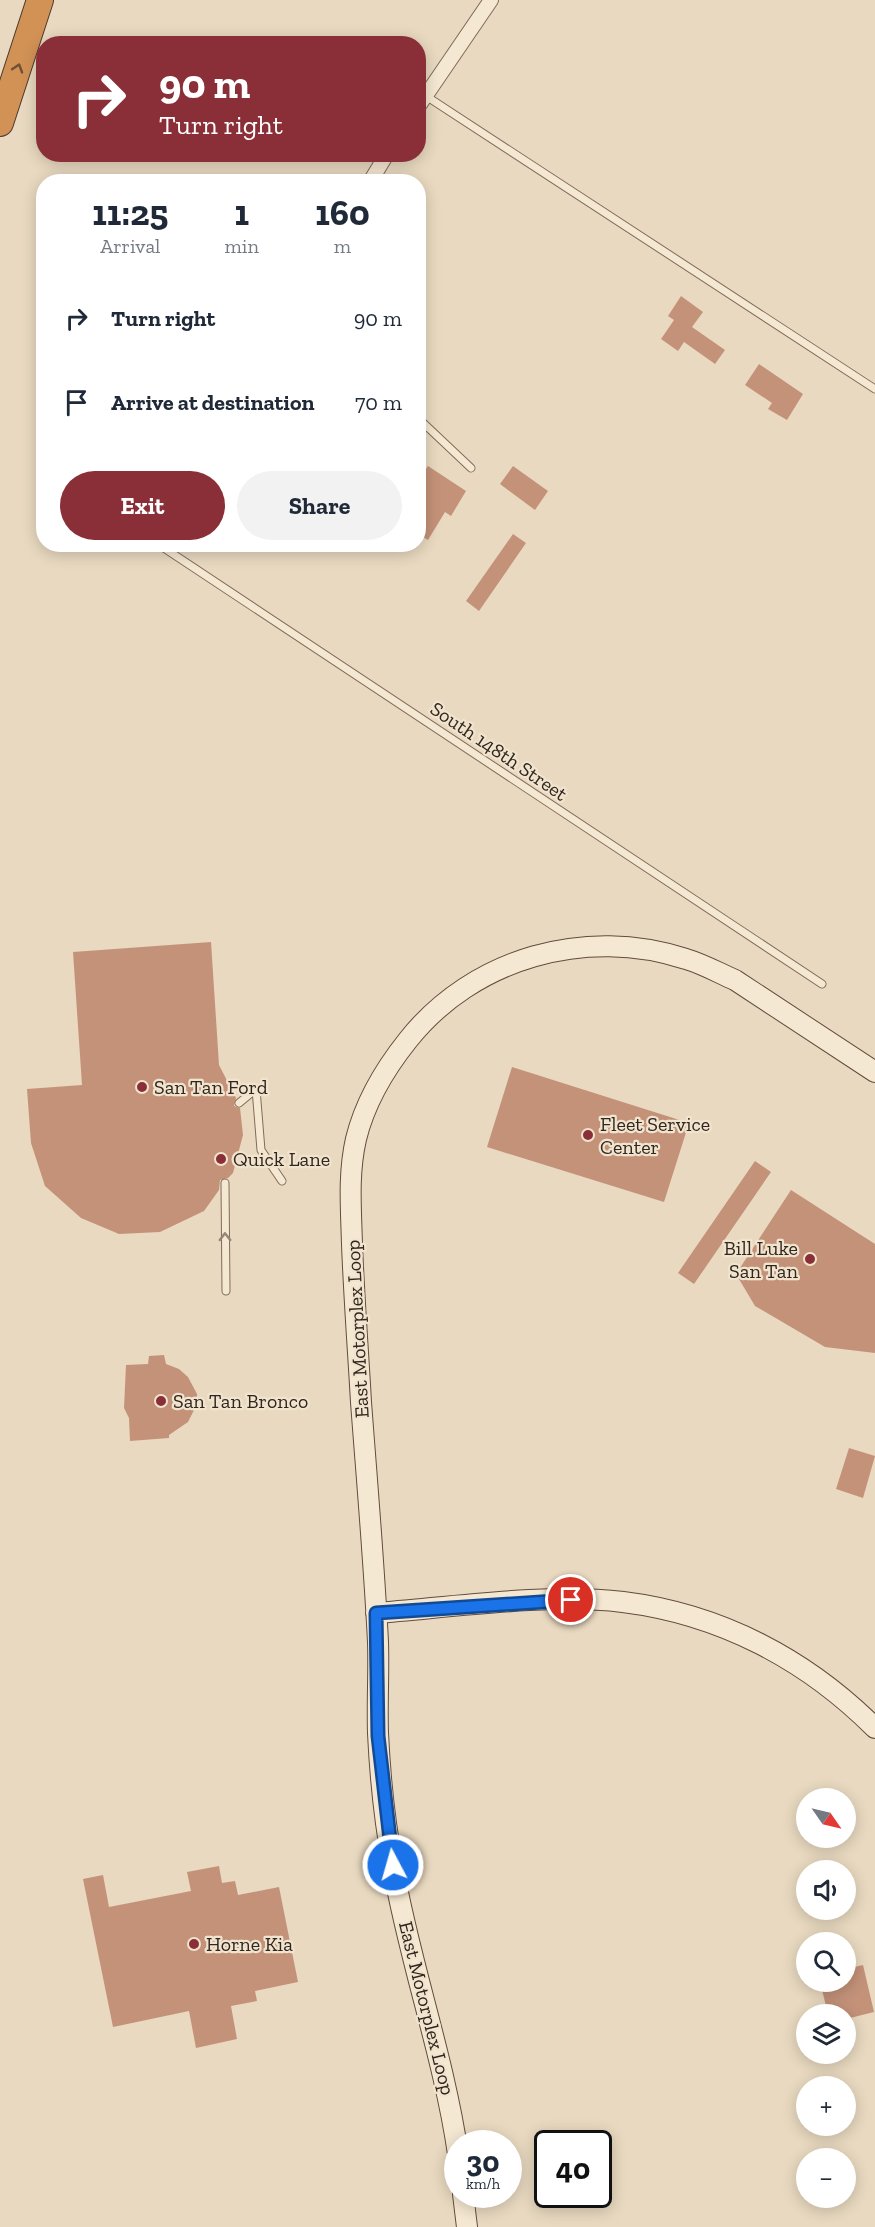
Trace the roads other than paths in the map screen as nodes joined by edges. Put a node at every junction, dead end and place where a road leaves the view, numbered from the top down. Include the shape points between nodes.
1 (40, 0) edge
2 (491, 0) edge
3 (426, 96) edge
4 (426, 105) edge
5 (0, 123) edge
6 (875, 389) edge
7 (426, 426) edge
8 (471, 468) dead end
9 (170, 552) edge
10 (822, 984) dead end
11 (875, 1072) edge
12 (239, 1103) dead end
13 (282, 1181) dead end
14 (225, 1183) dead end
15 (226, 1291) dead end
16 (376, 1613) junction
17 (875, 1728) edge
18 (455, 2130) edge
19 (465, 2208) edge
20 (467, 2227) edge

5 -> 1 highway
2 - 3 street
4 - 6 lane
7 - 8 lane
9 - 10 lane, South 148th Street
11 - 16 street, East Motorplex Loop via 735,980 686,958 622,947 558,950 506,966 465,986 419,1026 373,1092 350,1171 353,1282
12 - 13 lane via 256,1089 261,1150
15 -> 14 lane
16 - 17 street via 560,1599 622,1602 692,1616 745,1636 801,1666
16 - 18 street, East Motorplex Loop via 378,1736 393,1865
19 - 20 street

